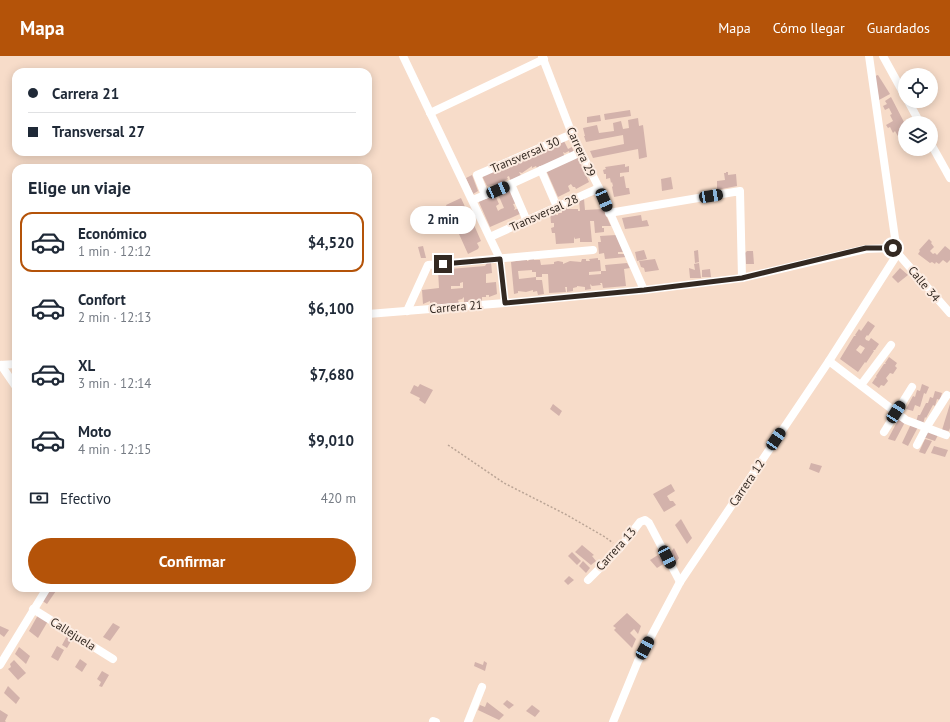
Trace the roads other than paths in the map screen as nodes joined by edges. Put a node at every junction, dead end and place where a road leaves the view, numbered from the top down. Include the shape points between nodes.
1 (403, 56) edge
2 (869, 56) edge
3 (883, 56) edge
4 (543, 58) edge
5 (898, 83) edge
6 (430, 113) junction
7 (572, 134) junction
8 (581, 152) junction
9 (938, 156) edge
10 (541, 170) junction
11 (950, 178) edge
12 (511, 184) junction
13 (599, 188) junction
14 (485, 195) junction
15 (473, 200) junction
16 (557, 207) junction
17 (609, 213) junction
18 (527, 221) junction
19 (490, 237) junction
20 (594, 250) dead end
21 (896, 251) junction
22 (500, 259) junction
23 (742, 278) junction
24 (644, 290) junction
25 (505, 303) junction
26 (407, 311) junction
27 (950, 313) edge
28 (372, 314) edge
29 (891, 345) dead end
30 (829, 361) junction
31 (12, 364) edge
32 (0, 365) edge
33 (12, 381) edge
34 (861, 385) junction
35 (912, 387) dead end
36 (947, 395) dead end
37 (896, 412) junction
38 (926, 428) junction
39 (884, 432) dead end
40 (946, 435) dead end
41 (917, 445) dead end
42 (588, 580) dead end
43 (680, 582) junction
44 (44, 592) edge
45 (33, 609) junction
46 (113, 659) dead end
47 (0, 665) edge
48 (482, 687) dead end
49 (616, 721) edge
50 (468, 722) edge

1 - 6 street
2 - 21 street
3 - 5 street
4 - 6 street
4 - 7 street, Carrera 29
6 - 15 street
7 - 8 street, Carrera 29
7 - 14 street, Transversal 30 via 477,175
8 - 10 street
8 - 13 street, Carrera 29
9 - 11 street
10 - 12 street
10 - 16 street
12 - 14 street
12 - 18 street
13 - 16 street, Transversal 28
13 - 17 street, Carrera 29
14 - 15 street
15 - 19 street
16 - 18 street, Transversal 28
17 - 23 street via 740,191
17 - 24 street, Carrera 29
18 - 19 street, Transversal 28
19 - 22 street
20 - 22 street
21 - 23 street, Carrera 21 via 866,248
21 - 27 street, Calle 34
21 - 30 street, Carrera 12
22 - 25 street
22 - 26 street via 428,265
23 - 24 street, Carrera 21
24 - 25 street, Carrera 21
25 - 26 street, Carrera 21
26 - 28 street, Carrera 21
29 - 34 street
30 - 34 street
30 - 43 street, Carrera 12
31 - 32 street
32 - 33 street
34 - 37 street
35 - 37 street
36 - 38 street
37 - 38 street via 906,420
37 - 39 street
38 - 40 street
38 - 41 street
42 - 43 street, Carrera 13 via 619,549 640,522 645,520 649,523
43 - 49 street, Carrera 12 via 638,661
44 - 45 street
45 - 46 street, Callejuela
45 - 47 street
48 - 50 street

